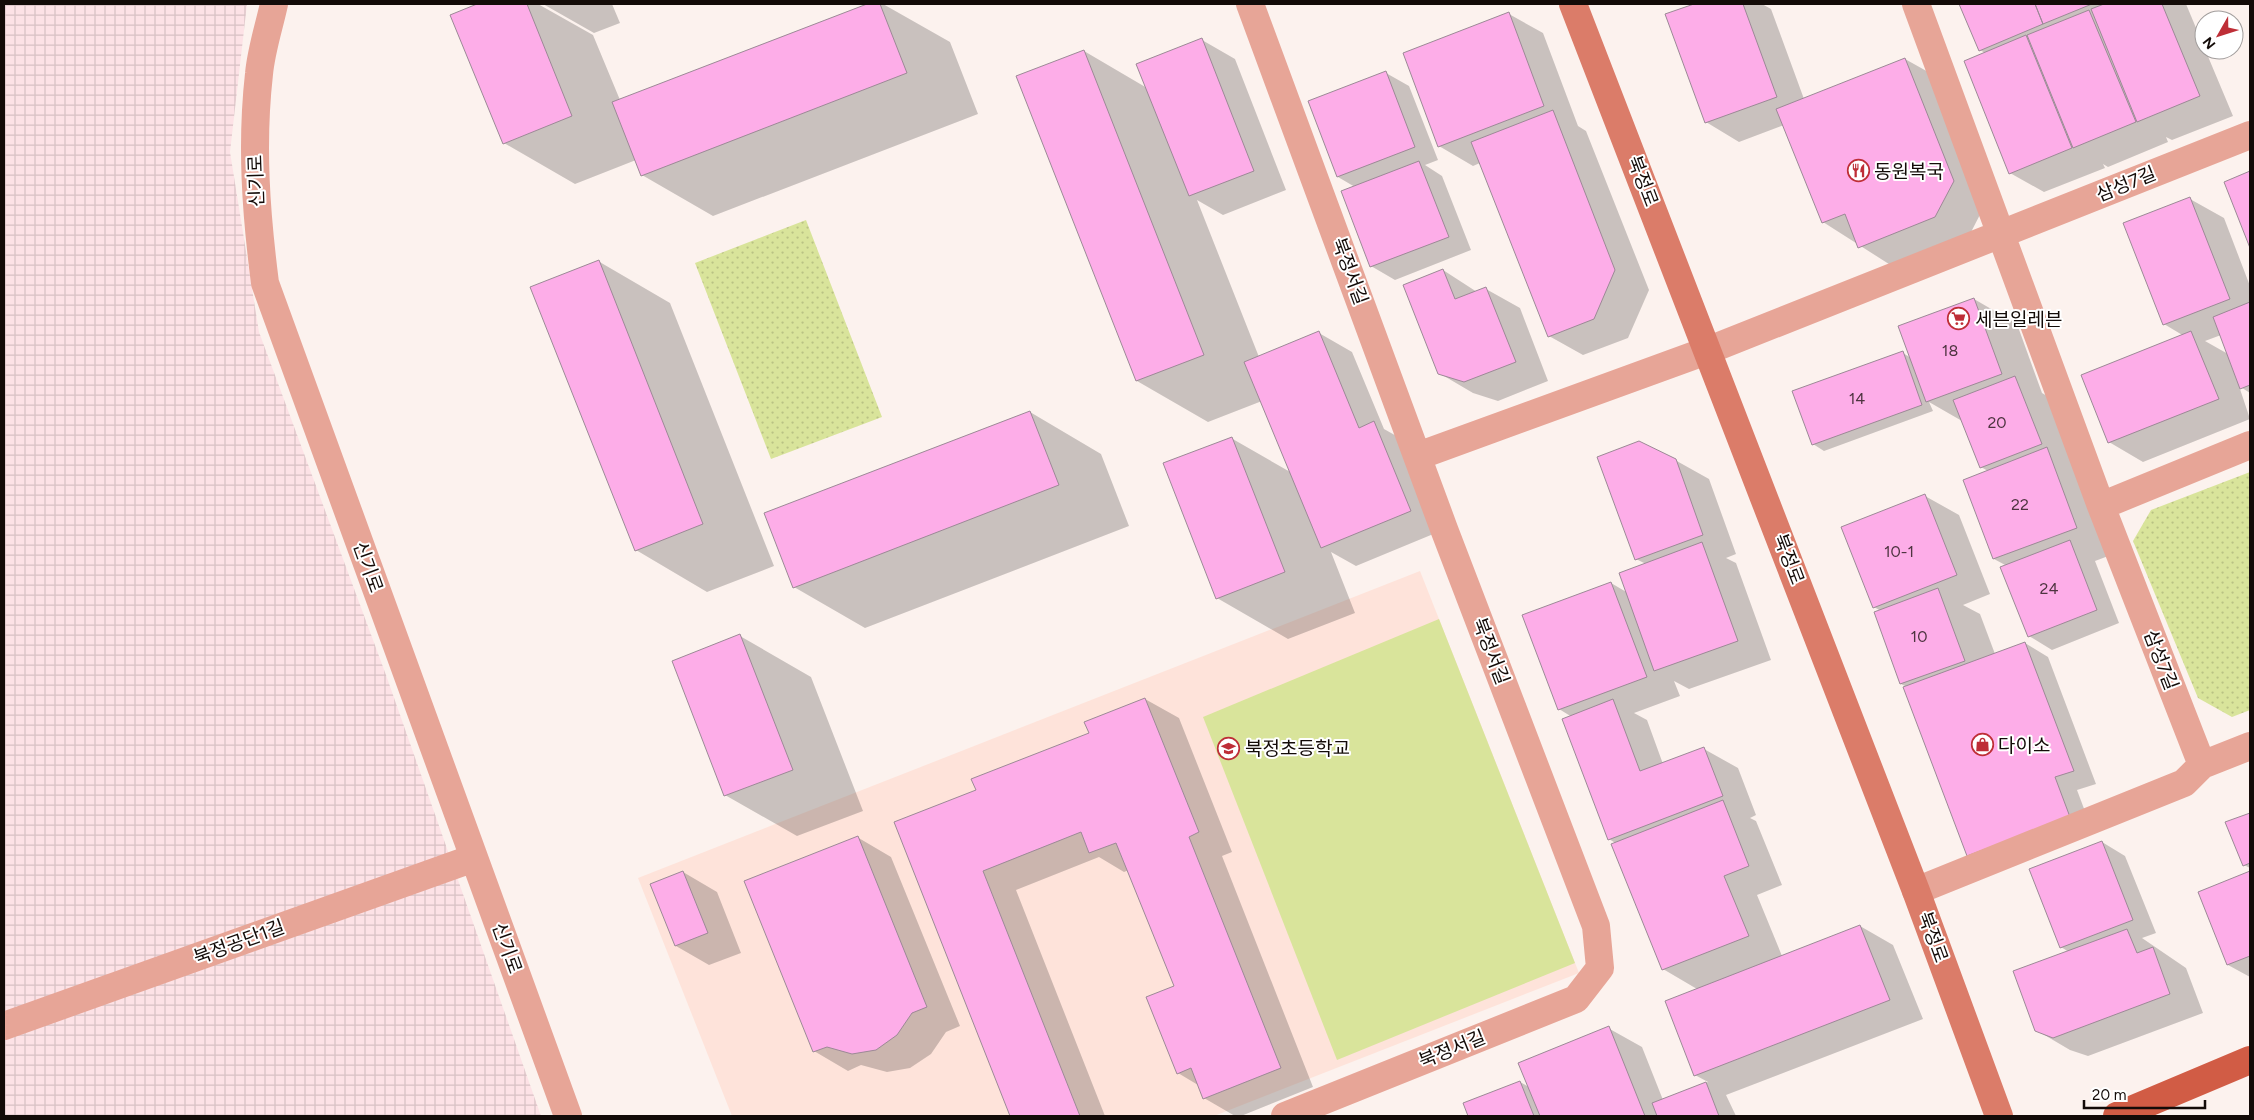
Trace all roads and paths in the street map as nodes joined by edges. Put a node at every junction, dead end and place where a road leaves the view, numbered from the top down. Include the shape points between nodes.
1 (274, 4) edge
2 (1250, 4) edge
3 (1574, 4) edge
4 (1916, 4) edge
5 (2250, 135) edge
6 (2001, 234) junction
7 (1709, 350) junction
8 (2250, 445) edge
9 (1418, 456) junction
10 (2101, 506) junction
11 (2250, 746) edge
12 (2202, 765) junction
13 (474, 858) junction
14 (1916, 891) junction
15 (4, 1026) edge
16 (2250, 1060) edge
17 (568, 1116) edge
18 (1284, 1116) edge
19 (1999, 1116) edge
20 (2118, 1116) edge

1 - 13 street, 신기로 via 259,73 254,148 256,210 265,283
2 - 9 street, 북정서길
3 - 7 street, 북정로
4 - 6 street, 삼성7길
5 - 6 street, 삼성7길
6 - 7 street
6 - 10 street, 삼성7길
7 - 9 street
7 - 14 street, 북정로
8 - 10 street
9 - 18 street, 북정서길 via 1596,926 1600,968 1576,999
10 - 12 street, 삼성7길
11 - 12 street
12 - 14 street via 2184,783
13 - 15 street, 북정공단1길
13 - 17 street, 신기로
14 - 19 street, 북정로
16 - 20 main road

